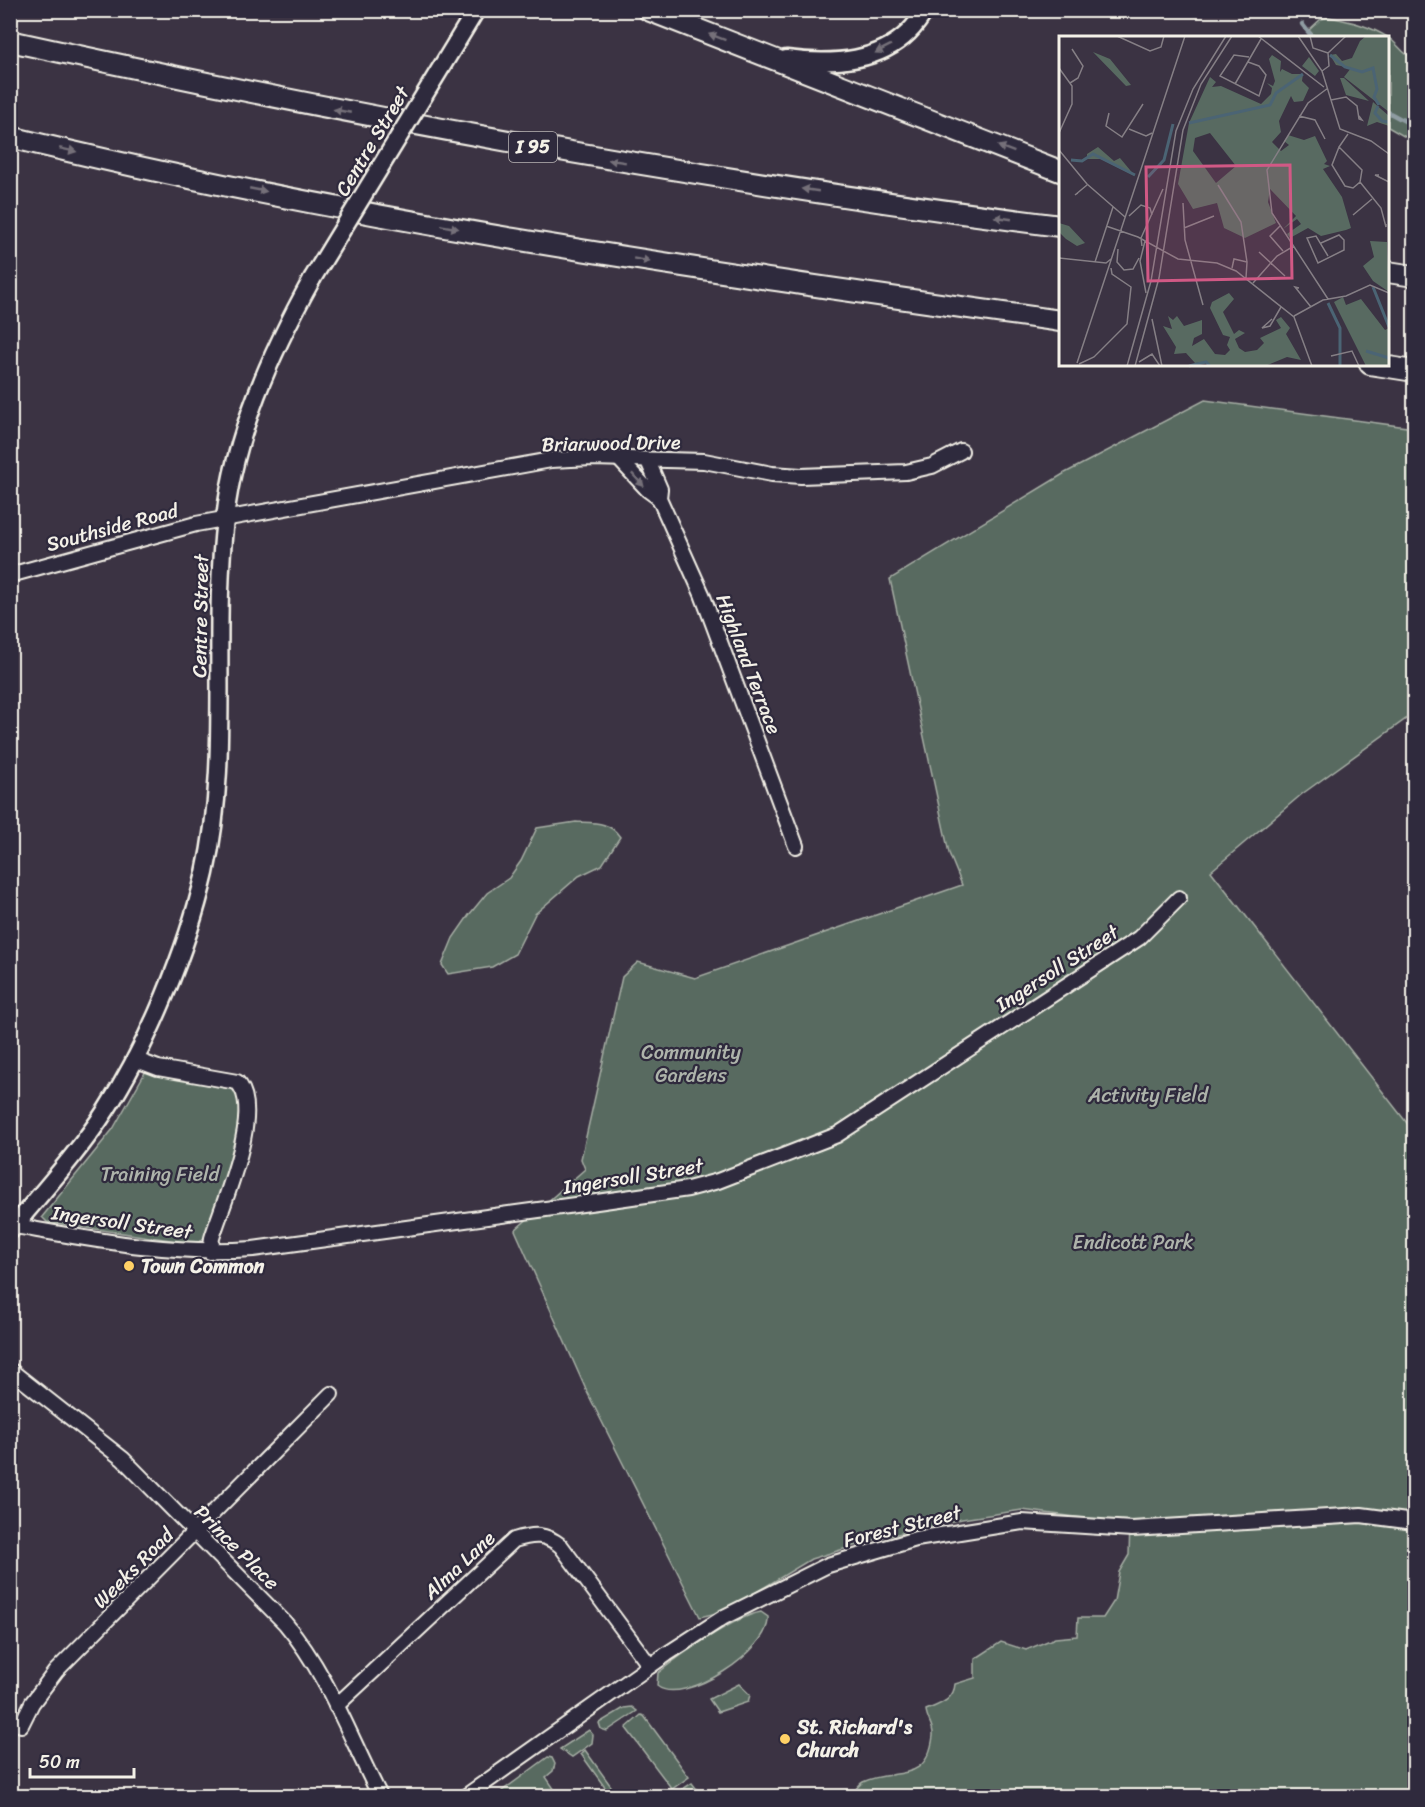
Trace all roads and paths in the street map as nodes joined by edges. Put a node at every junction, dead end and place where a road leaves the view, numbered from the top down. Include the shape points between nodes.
1 (476, 10) edge
2 (648, 10) edge
3 (925, 10) edge
4 (10, 41) edge
5 (772, 58) junction
6 (10, 137) edge
7 (1059, 171) edge
8 (1059, 226) edge
9 (1389, 272) edge
10 (1414, 276) edge
11 (1059, 321) edge
12 (1383, 366) edge
13 (1414, 371) edge
14 (961, 451) dead end
15 (620, 460) junction
16 (648, 461) junction
17 (659, 498) junction
18 (225, 519) junction
19 (10, 576) edge
20 (796, 846) dead end
21 (1179, 898) dead end
22 (134, 1059) junction
23 (13, 1229) edge
24 (210, 1252) junction
25 (10, 1370) edge
26 (331, 1394) dead end
27 (1414, 1522) edge
28 (196, 1533) junction
29 (650, 1666) junction
30 (336, 1706) junction
31 (21, 1725) dead end
32 (380, 1797) edge
33 (466, 1797) edge

1 - 18 main road, Centre Street, bridge via 312,279 273,353 230,484
5 -> 2 highway
3 -> 5 main road via 908,34 863,58 821,64
8 -> 4 highway, I 95 via 557,151 223,88
7 -> 5 highway
6 -> 11 highway via 452,228
9 - 10 highway
12 - 13 highway
14 - 16 street, Briarwood Drive via 932,466 906,472 801,476 704,461
15 - 16 street, Briarwood Drive
15 -> 17 street, Highland Terrace
15 - 18 street, Briarwood Drive via 551,460
16 - 17 street, Highland Terrace via 660,489
17 - 20 street, Highland Terrace via 702,594
18 - 19 street, Southside Road via 131,540
18 - 22 main road, Centre Street via 217,778 205,873 180,952
21 - 24 street, Ingersoll Street via 1139,938 837,1136 718,1181 525,1213
22 - 23 main road, Centre Street via 106,1110
22 - 24 street via 158,1068 237,1082 245,1090 246,1132
23 - 24 street, Ingersoll Street via 119,1245
25 - 28 street, Prince Place via 123,1459
26 - 28 street, Weeks Road
27 - 29 street, Forest Street via 1361,1515 1143,1528 1022,1522 924,1537 822,1568 724,1617
28 - 30 street, Prince Place via 305,1647
28 - 31 street, Weeks Road via 56,1671
29 - 30 street, Alma Lane via 561,1546 549,1537 527,1536 514,1540
29 - 33 street, Forest Street
30 - 32 street, Prince Place

